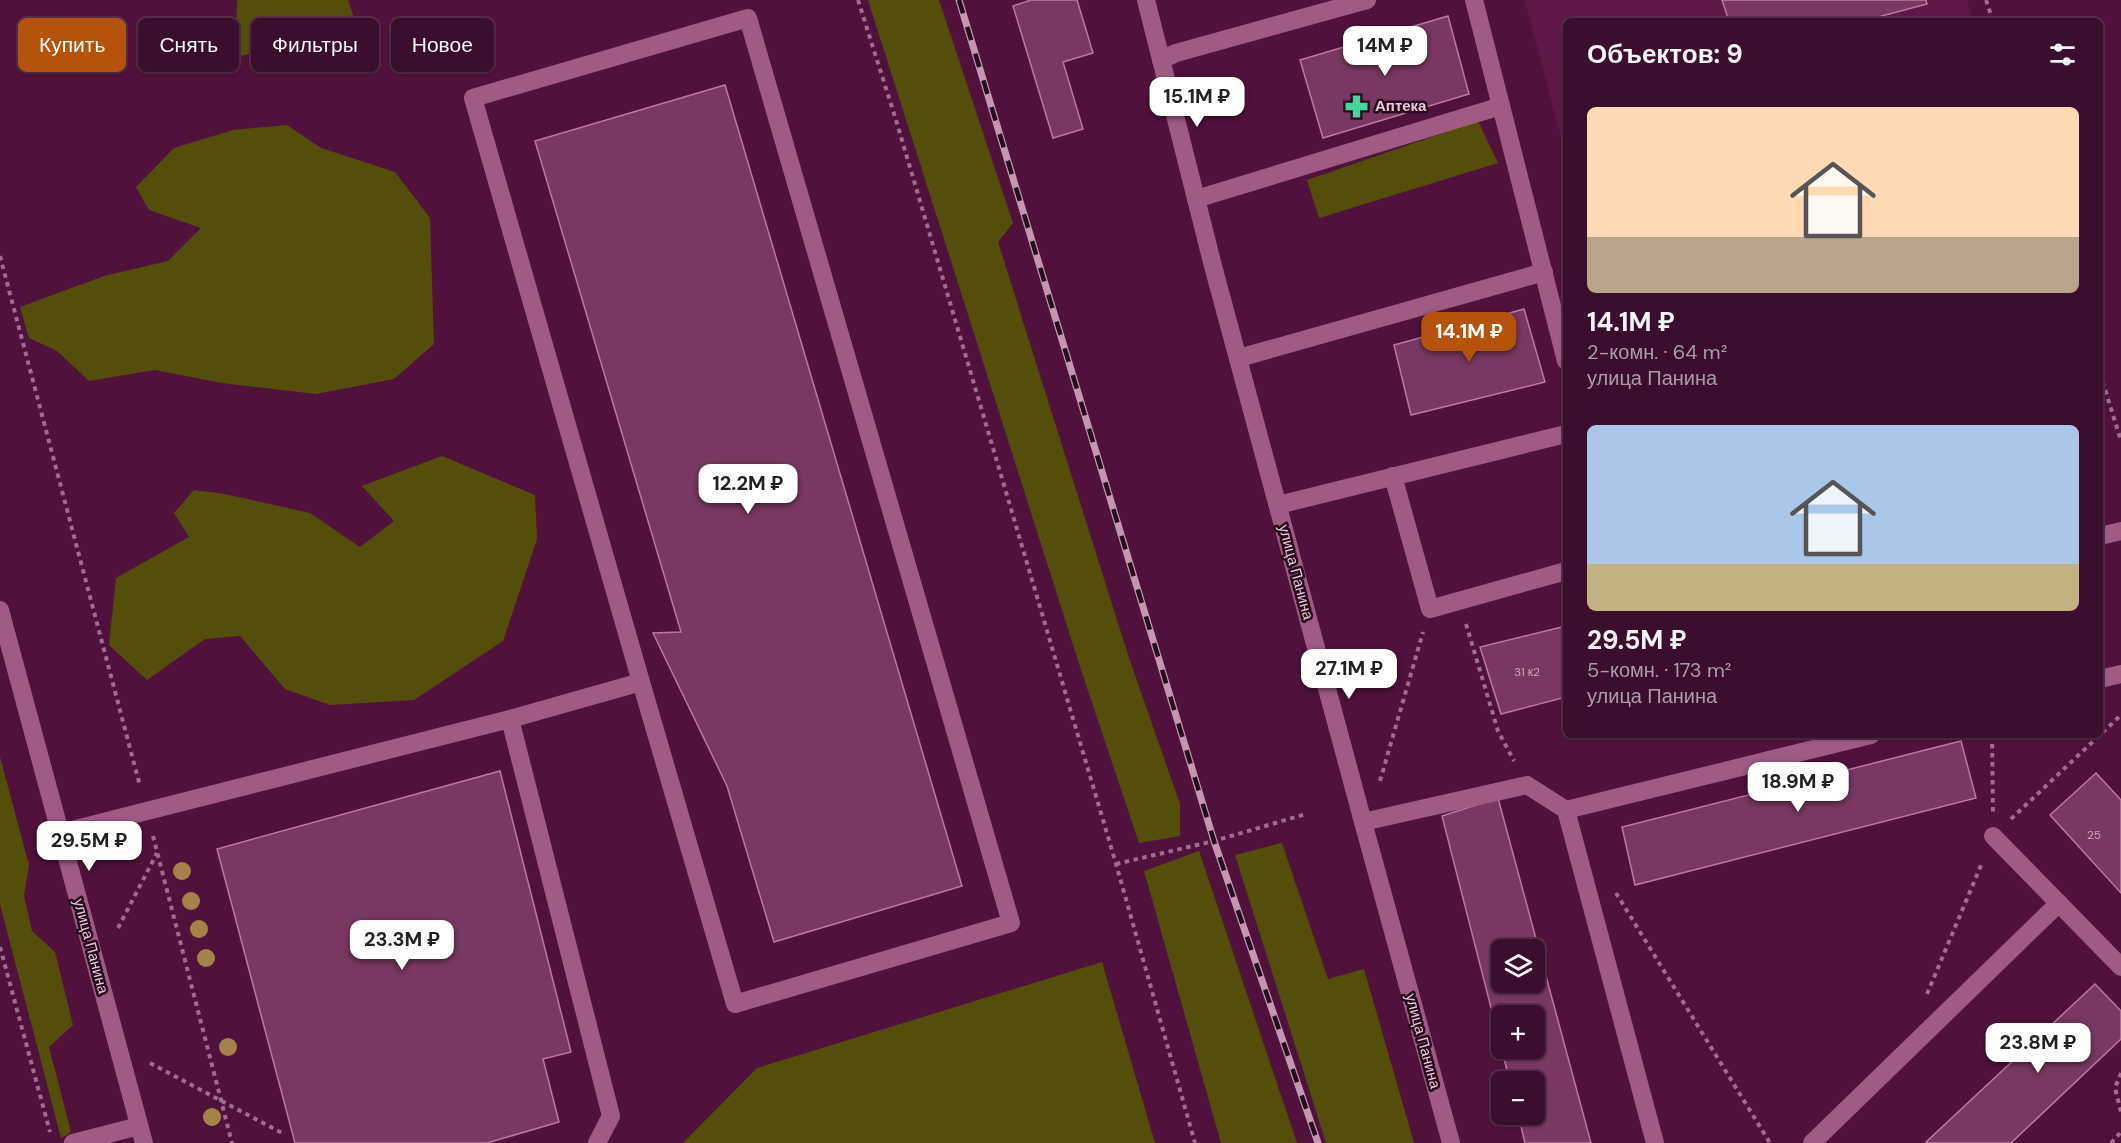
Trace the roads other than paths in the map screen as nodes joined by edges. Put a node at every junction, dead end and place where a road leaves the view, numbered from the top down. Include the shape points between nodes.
1 (1146, 0) edge
2 (1367, 0) edge
3 (1474, 0) edge
4 (1161, 60) junction
5 (1501, 106) junction
6 (1196, 199) junction
7 (1544, 272) junction
8 (1563, 349) edge
9 (1239, 358) junction
10 (1563, 435) edge
11 (1393, 476) junction
12 (1278, 505) junction
13 (2121, 531) edge
14 (2103, 535) edge
15 (1563, 572) edge
16 (0, 610) edge
17 (2121, 674) edge
18 (2103, 678) edge
19 (641, 682) junction
20 (510, 719) junction
21 (1859, 738) edge
22 (1566, 810) junction
23 (1363, 822) junction
24 (60, 833) junction
25 (1993, 836) road end
26 (2059, 903) junction
27 (2121, 967) edge
28 (142, 1134) edge
29 (73, 1143) edge
30 (597, 1143) edge
31 (1451, 1143) edge
32 (1655, 1143) edge
33 (1812, 1143) edge

1 - 4 street, улица Панина
2 - 4 street
3 - 5 street
4 - 6 street, улица Панина
5 - 6 street
5 - 7 street
6 - 9 street, улица Панина
7 - 8 street
7 - 9 street
9 - 12 street, улица Панина
10 - 11 street
11 - 12 street
11 - 15 street via 1430,609
12 - 23 street, улица Панина
13 - 14 street
16 - 24 street, улица Панина
17 - 18 street
19 - 19 street via 473,98 748,18 1011,923 735,1004
19 - 20 street
20 - 24 street
20 - 30 street via 611,1116
21 - 22 street
22 - 23 street via 1527,785
22 - 32 street
23 - 31 street, улица Панина
24 - 28 street, улица Панина
25 - 26 street
26 - 27 street
26 - 33 street
28 - 29 street

